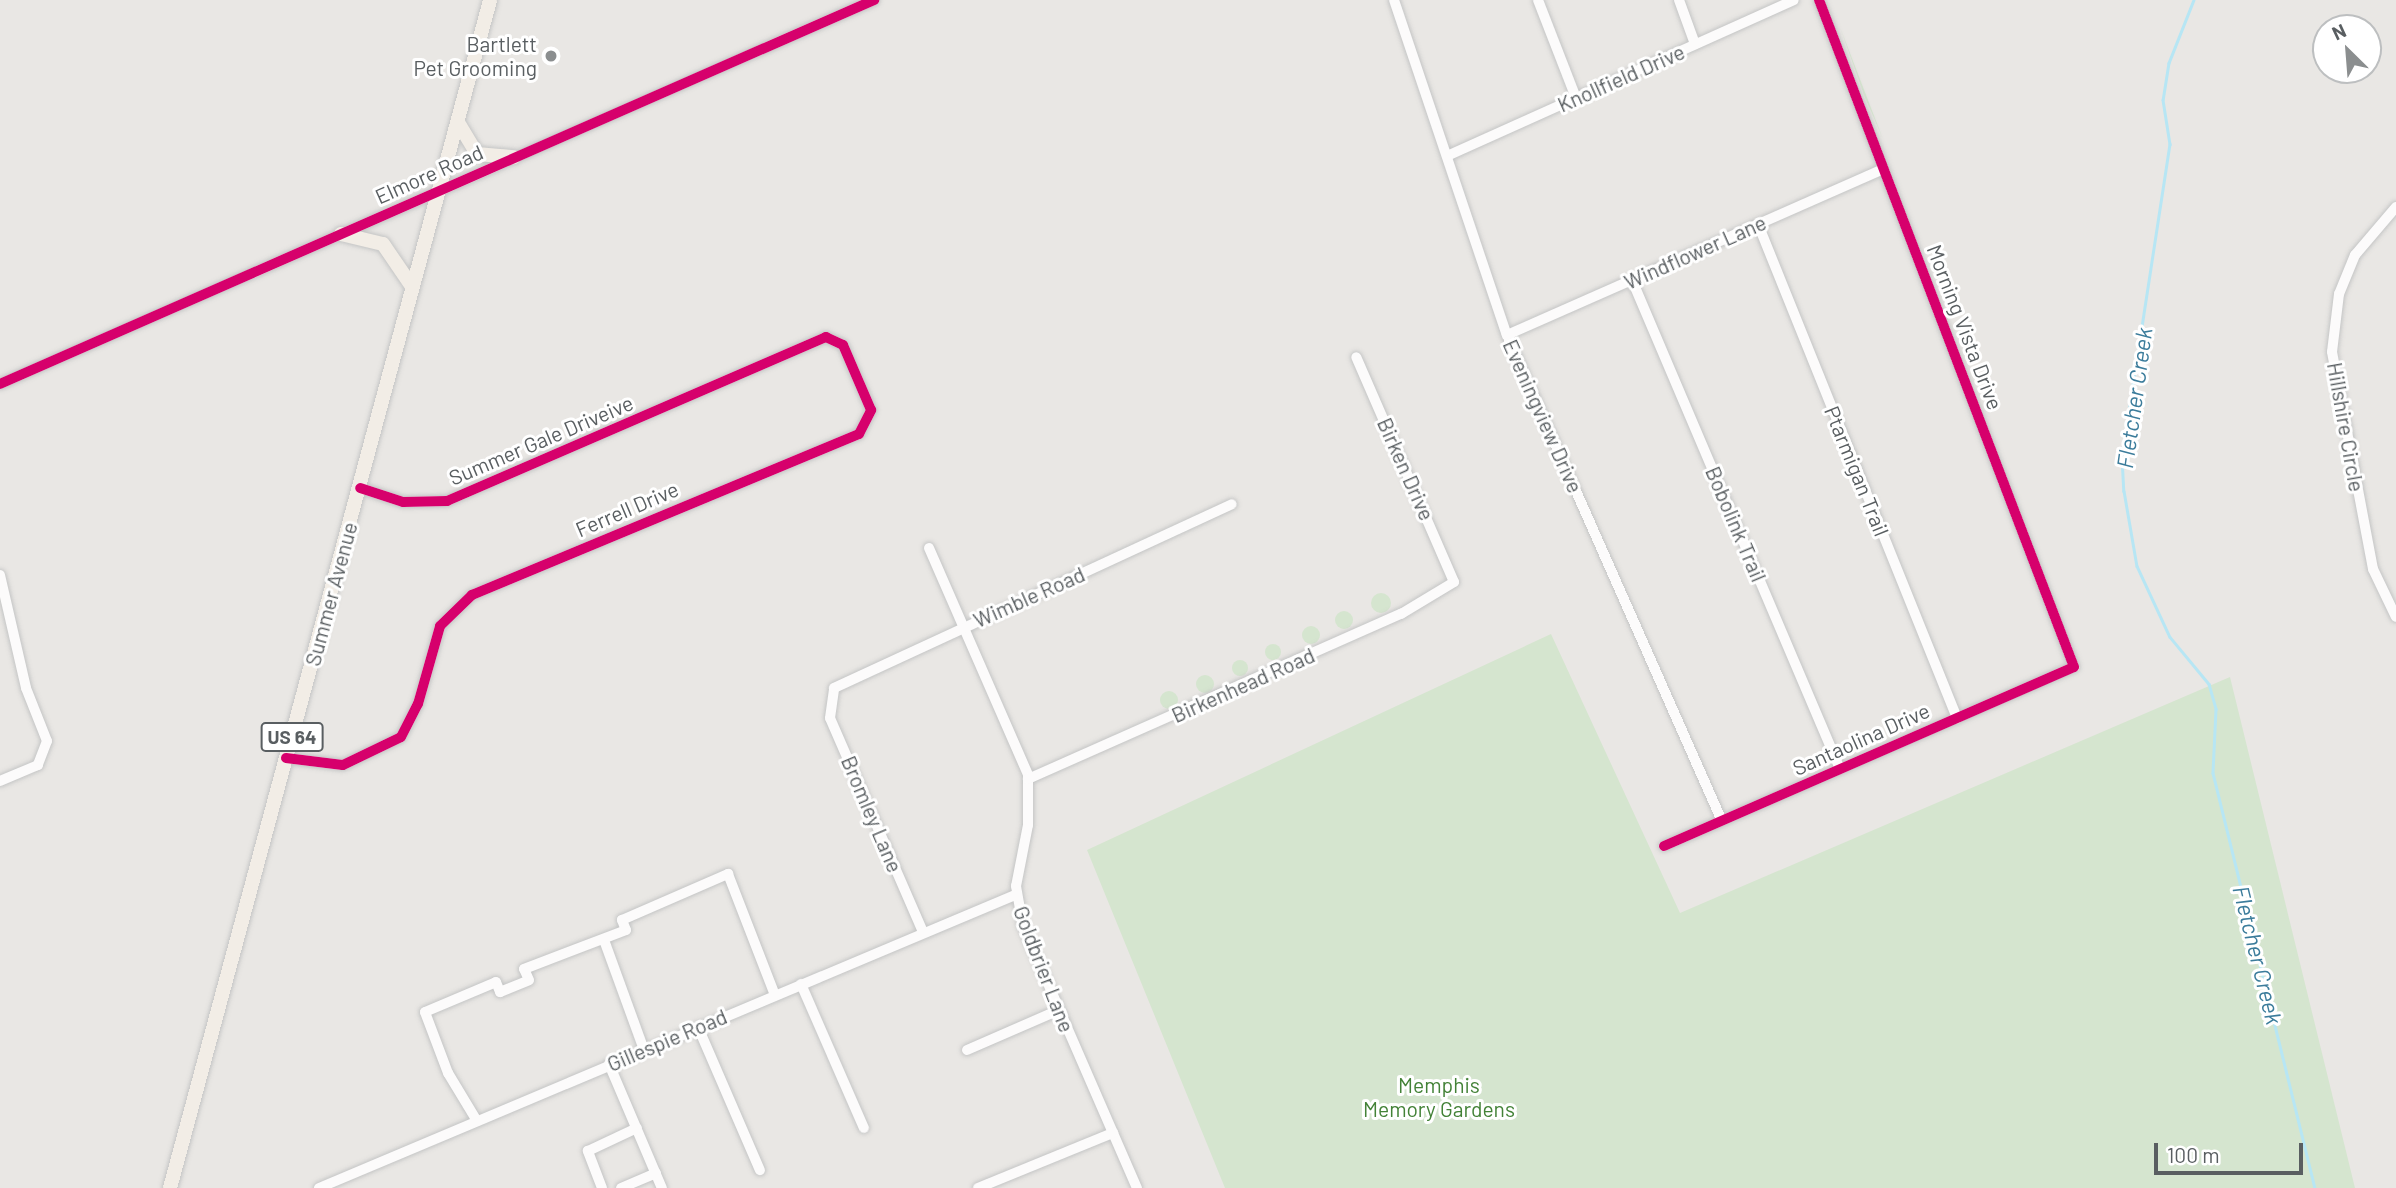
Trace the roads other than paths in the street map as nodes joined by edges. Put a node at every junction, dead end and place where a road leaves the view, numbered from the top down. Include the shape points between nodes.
1 (490, 0) edge
2 (874, 0) edge
3 (1394, 0) edge
4 (1538, 0) edge
5 (1679, 0) edge
6 (1794, 0) edge
7 (1819, 0) edge
8 (1695, 44) junction
9 (1576, 98) junction
10 (458, 122) junction
11 (1447, 156) junction
12 (514, 157) junction
13 (1883, 169) junction
14 (442, 189) junction
15 (2396, 206) edge
16 (1758, 224) junction
17 (341, 234) junction
18 (1633, 279) junction
19 (411, 285) junction
20 (1507, 335) junction
21 (1356, 357) dead end
22 (730, 377) joint
23 (0, 384) edge
24 (360, 488) junction
25 (1232, 504) dead end
26 (929, 548) dead end
27 (0, 575) edge
28 (1454, 582) joint
29 (2396, 617) edge
30 (964, 626) junction
31 (2074, 667) joint
32 (817, 691) dead end
33 (830, 695) junction
34 (1957, 718) junction
35 (286, 758) junction
36 (1840, 769) junction
37 (1028, 779) junction
38 (0, 781) edge
39 (1722, 821) junction
40 (1664, 846) dead end
41 (1016, 895) junction
42 (923, 932) junction
43 (604, 940) junction
44 (801, 984) junction
45 (775, 995) junction
46 (1059, 1010) junction
47 (698, 1027) junction
48 (644, 1050) junction
49 (967, 1050) dead end
50 (608, 1065) junction
51 (477, 1121) junction
52 (637, 1128) junction
53 (864, 1128) dead end
54 (1113, 1133) junction
55 (760, 1170) dead end
56 (656, 1173) junction
57 (173, 1188) edge
58 (319, 1188) edge
59 (601, 1188) edge
60 (621, 1188) edge
61 (662, 1188) edge
62 (978, 1188) edge
63 (1137, 1188) edge

1 - 10 main road, Summer Avenue / US 64
2 - 12 street, Elmore Road
3 - 11 street, Eveningview Drive
4 - 9 street
5 - 8 street
6 - 8 street, Knollfield Drive
7 - 13 street, Morning Vista Drive
8 - 9 street, Knollfield Drive
9 - 11 street, Knollfield Drive
10 - 12 main road via 477,154
10 - 14 main road, Summer Avenue / US 64
11 - 20 street, Eveningview Drive
12 - 14 street, Elmore Road
13 - 16 street, Windflower Lane
13 - 31 street, Morning Vista Drive
14 - 17 street, Elmore Road
14 - 19 main road, Summer Avenue / US 64
15 - 29 street, Hillshire Circle via 2355,256 2339,294 2332,352 2373,569
16 - 18 street, Windflower Lane
16 - 34 street, Ptarmigan Trail
17 - 19 main road via 383,244
17 - 23 street, Elmore Road
18 - 20 street, Windflower Lane
18 - 36 street, Bobolink Trail
19 - 24 main road, Summer Avenue / US 64
20 - 39 street, Eveningview Drive
21 - 28 street, Birken Drive
22 - 24 street, Summer Gale Driveive via 447,501 403,502
22 - 35 street, Ferrell Drive via 826,337 843,345 871,410 859,434 472,595 440,626 418,704 401,737 343,765
24 - 35 main road, Summer Avenue / US 64
25 - 30 street, Wimble Road
26 - 30 street, Goldbrier Lane
27 - 38 street via 26,688 47,741 38,765
28 - 37 street, Birkenhead Road via 1401,614
30 - 33 street, Wimble Road via 845,679
30 - 37 street, Goldbrier Lane
31 - 34 street, Santaolina Drive
32 - 33 street
33 - 42 street, Bromley Lane via 830,718
34 - 36 street, Santaolina Drive
35 - 57 main road, Summer Avenue / US 64
36 - 39 street, Santaolina Drive
37 - 41 street, Goldbrier Lane
39 - 40 street, Santaolina Drive
41 - 42 street, Gillespie Road
41 - 46 street, Goldbrier Lane
42 - 44 street, Gillespie Road
43 - 45 street via 626,930 622,920 729,877
43 - 48 street
43 - 51 street via 602,935 524,969 529,980 500,992 496,982 425,1012 448,1073
44 - 45 street, Gillespie Road
44 - 53 street
45 - 47 street, Gillespie Road
46 - 49 street
46 - 54 street, Goldbrier Lane
47 - 48 street, Gillespie Road
47 - 55 street
48 - 50 street, Gillespie Road
50 - 51 street, Gillespie Road
50 - 52 street
51 - 58 street, Gillespie Road
52 - 56 street
52 - 59 street via 588,1151
54 - 62 street
54 - 63 street, Goldbrier Lane
56 - 60 street
56 - 61 street

